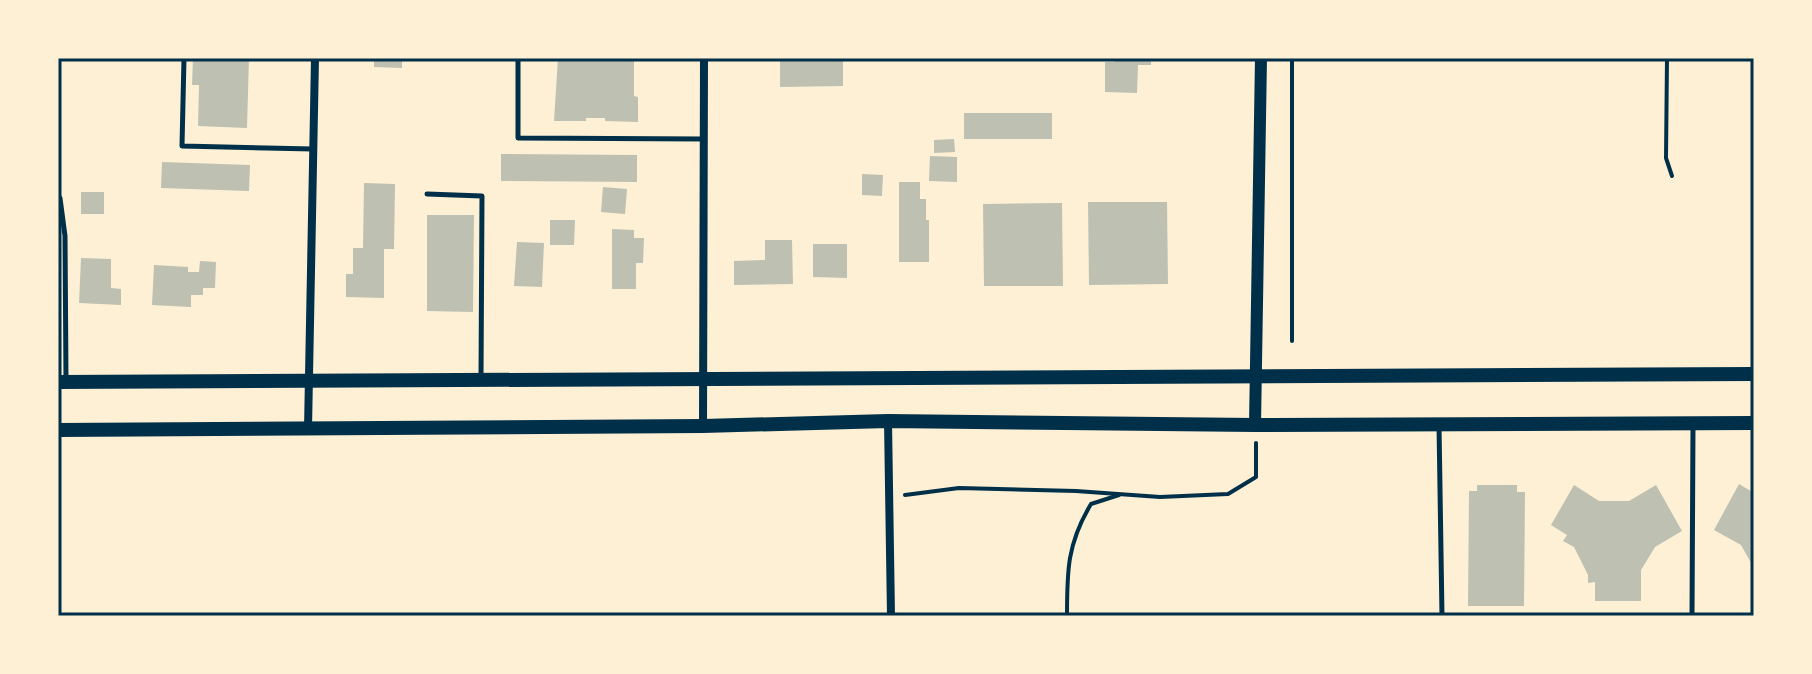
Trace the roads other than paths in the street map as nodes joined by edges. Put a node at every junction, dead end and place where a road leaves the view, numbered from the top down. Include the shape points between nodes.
1 (184, 58) edge
2 (315, 58) edge
3 (518, 58) edge
4 (704, 58) edge
5 (1261, 58) edge
6 (704, 139) junction
7 (313, 149) junction
8 (427, 194) dead end
9 (60, 198) dead end
10 (1754, 374) edge
11 (1255, 377) junction
12 (703, 378) junction
13 (481, 380) junction
14 (62, 382) edge
15 (308, 382) junction
16 (888, 421) junction
17 (1693, 423) junction
18 (1754, 423) edge
19 (1439, 424) junction
20 (1255, 425) junction
21 (703, 426) junction
22 (308, 429) junction
23 (58, 430) edge
24 (891, 616) edge
25 (1442, 616) edge
26 (1692, 616) edge

1 - 7 lane via 182,146
2 - 7 street
3 - 6 lane via 518,138
4 - 6 street
5 - 11 street
6 - 12 street
7 - 15 street
8 - 13 lane via 482,196
9 - 14 lane via 65,236
10 - 11 main road
11 - 12 main road
11 - 20 street
12 - 13 main road
12 - 21 street
13 - 15 main road
14 - 15 main road
15 - 22 street
16 - 20 main road
16 - 21 main road
16 - 24 street
17 - 18 main road
17 - 19 main road
17 - 26 lane
19 - 20 main road
19 - 25 lane
21 - 22 main road
22 - 23 main road

